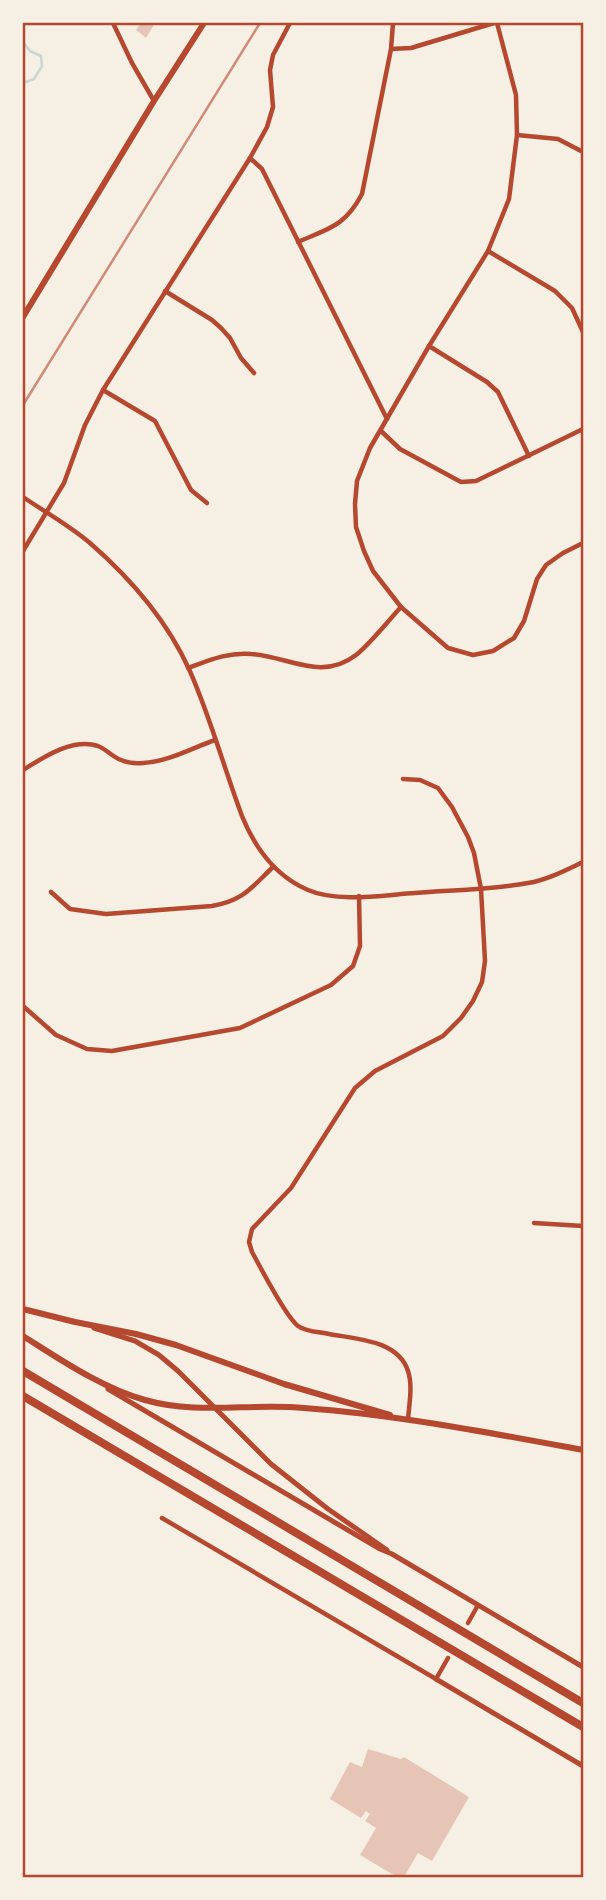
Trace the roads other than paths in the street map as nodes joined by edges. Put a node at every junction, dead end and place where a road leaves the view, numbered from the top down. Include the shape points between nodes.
1 (113, 23) edge
2 (290, 23) edge
3 (393, 23) edge
4 (495, 23) edge
5 (201, 24) edge
6 (391, 49) junction
7 (154, 100) junction
8 (517, 135) junction
9 (583, 152) edge
10 (250, 158) junction
11 (298, 242) junction
12 (488, 251) junction
13 (165, 291) junction
14 (23, 317) edge
15 (583, 332) edge
16 (429, 346) junction
17 (254, 373) dead end
18 (103, 390) junction
19 (387, 420) junction
20 (583, 429) edge
21 (381, 431) junction
22 (529, 456) junction
23 (23, 497) edge
24 (207, 503) dead end
25 (47, 513) junction
26 (583, 543) edge
27 (23, 551) edge
28 (401, 607) junction
29 (188, 668) junction
30 (215, 740) junction
31 (23, 769) edge
32 (403, 779) dead end
33 (583, 862) edge
34 (273, 867) junction
35 (481, 889) junction
36 (51, 892) dead end
37 (359, 896) junction
38 (23, 1006) edge
39 (534, 1223) dead end
40 (583, 1226) edge
41 (23, 1309) edge
42 (75, 1322) junction
43 (23, 1336) edge
44 (76, 1368) junction
45 (23, 1371) edge
46 (23, 1395) edge
47 (408, 1420) junction
48 (583, 1450) edge
49 (162, 1518) dead end
50 (392, 1554) junction
51 (478, 1605) junction
52 (468, 1623) dead end
53 (448, 1658) dead end
54 (583, 1667) edge
55 (436, 1679) junction
56 (583, 1703) edge
57 (583, 1727) edge
58 (583, 1766) edge

1 - 7 street
2 - 10 street via 270,69 273,107
3 - 6 street
4 - 6 street via 411,48
4 - 8 street via 516,95
5 - 7 main road
6 - 11 street via 362,194 342,222
7 - 14 main road
8 - 9 street via 558,139
8 - 12 street via 509,199
10 - 11 street via 262,169
10 - 13 street
11 - 19 street
12 - 15 street via 555,291 572,308
12 - 16 street
13 - 17 street via 221,328
13 - 18 street
16 - 19 street
16 - 22 street via 498,392
18 - 24 street via 155,421 191,490
18 - 25 street
19 - 21 street
20 - 22 street
21 - 22 street via 400,449 461,482 476,481
21 - 28 street via 357,481 356,527 373,571
23 - 25 street
25 - 27 street
25 - 29 street via 88,541 118,570 156,615
26 - 28 street via 546,565 514,638 494,651 473,655 448,648
28 - 29 street via 356,655 340,664 311,668 254,654 226,654
29 - 30 street
30 - 31 street via 141,763 115,758 100,746 70,746
30 - 34 street via 251,839
32 - 35 street via 420,779 438,788 452,807 474,853
33 - 35 street via 530,883
34 - 36 street via 245,894 212,905 106,914 70,909
34 - 37 street via 311,891
35 - 37 street
35 - 47 street via 485,961 473,1001 443,1036 375,1071 355,1088 291,1188 252,1229 250,1242 298,1326 383,1346 403,1360 409,1373
37 - 38 street via 360,946 353,966 331,985 240,1028 112,1051 87,1049 56,1035
39 - 40 street
41 - 42 main road
42 - 47 main road via 176,1345 284,1384
42 - 50 street via 146,1346 178,1371 271,1464
43 - 44 main road
44 - 47 main road via 119,1390 165,1405 303,1408
44 - 50 street
45 - 56 highway
46 - 57 highway
47 - 48 main road
49 - 55 street
50 - 51 street
51 - 52 street
51 - 54 street
53 - 55 street
55 - 58 street

